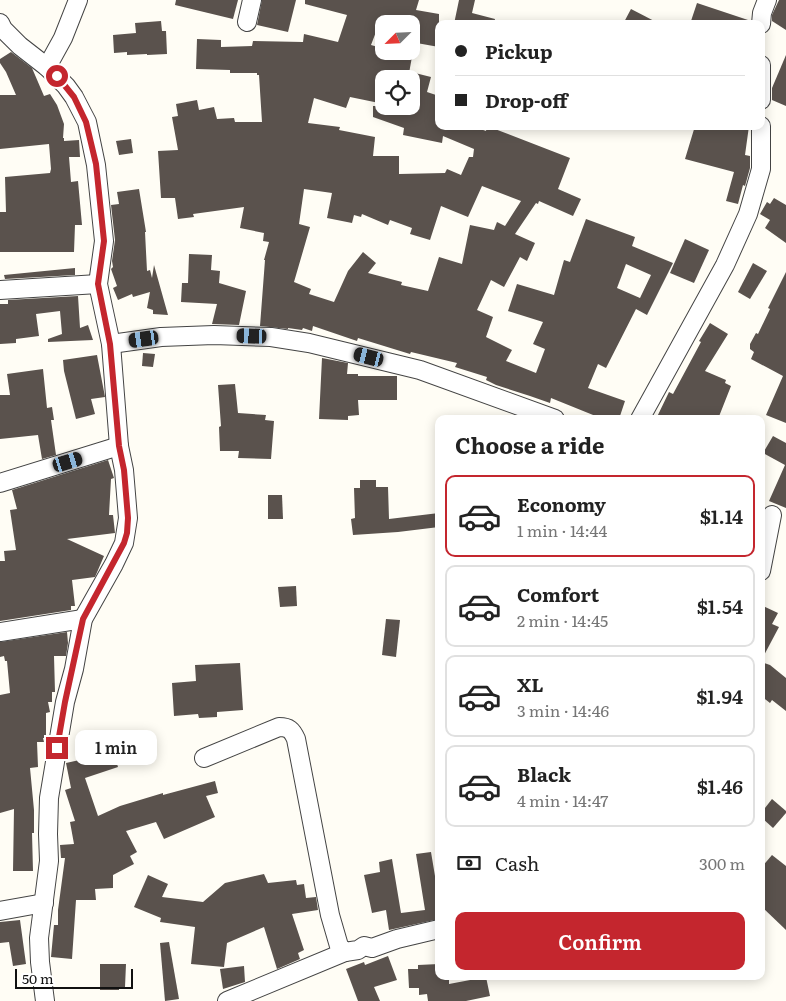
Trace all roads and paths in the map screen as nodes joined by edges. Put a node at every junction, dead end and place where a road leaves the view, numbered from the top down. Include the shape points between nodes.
1 (78, 0) edge
2 (252, 0) edge
3 (767, 0) edge
4 (761, 20) edge
5 (246, 22) dead end
6 (0, 23) edge
7 (48, 67) junction
8 (761, 130) edge
9 (98, 284) junction
10 (0, 290) edge
11 (110, 344) junction
12 (543, 415) edge
13 (642, 415) edge
14 (119, 446) junction
15 (0, 484) edge
16 (773, 515) edge
17 (765, 552) edge
18 (83, 619) junction
19 (0, 632) edge
20 (204, 758) dead end
21 (44, 903) junction
22 (0, 911) edge
23 (435, 930) edge
24 (344, 952) junction
25 (45, 1001) edge
26 (227, 1001) edge

1 - 7 street
2 - 5 street
3 - 4 street
6 - 7 street via 20,46
7 - 9 street via 74,97 91,142 104,241
8 - 13 street via 761,170 748,214 725,265
9 - 10 street
9 - 11 street
11 - 12 street via 214,335 271,337 309,343 420,370
11 - 14 street
14 - 15 street
14 - 18 street via 127,499 127,533 114,564
16 - 17 street
18 - 19 street
18 - 21 street via 49,798 49,861
20 - 24 street via 279,728 292,730 330,915 339,946
21 - 22 street
21 - 25 street via 39,938
23 - 24 street via 372,948 364,946
24 - 26 street

